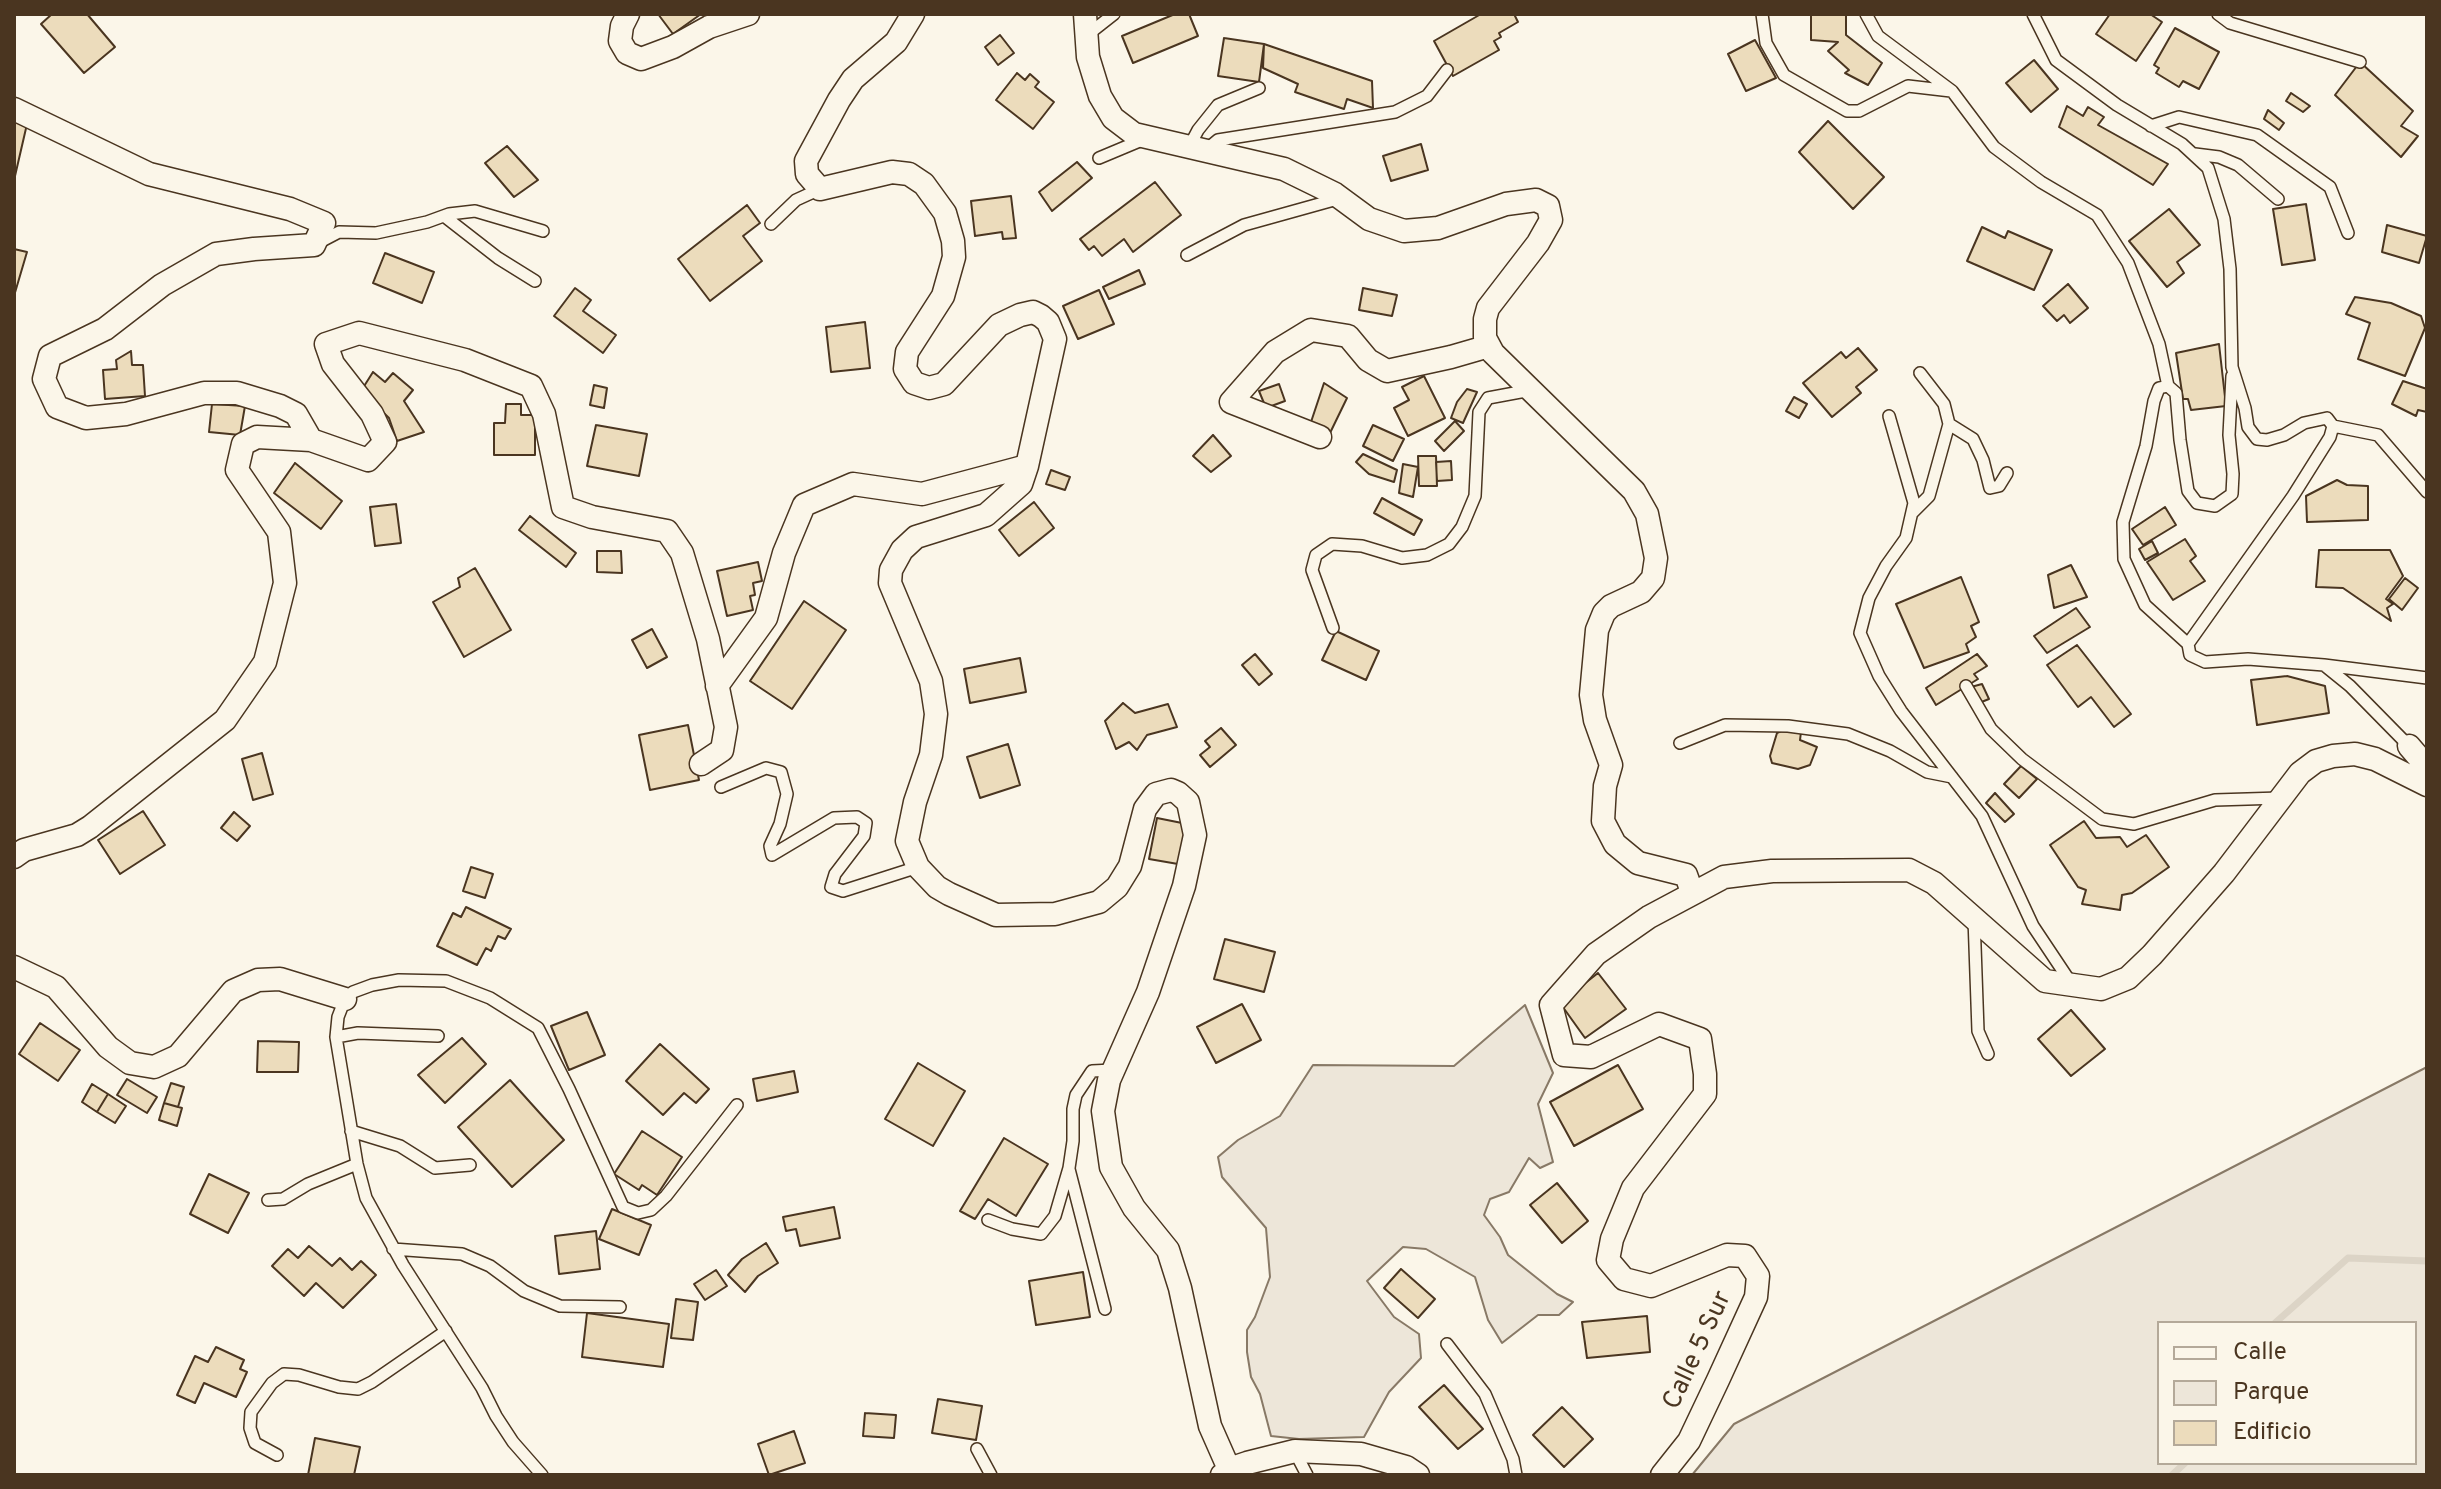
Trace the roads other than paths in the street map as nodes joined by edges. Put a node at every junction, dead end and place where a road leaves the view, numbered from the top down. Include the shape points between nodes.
1 (628, 14) edge
2 (748, 14) edge
3 (913, 14) edge
4 (1114, 14) edge
5 (1762, 14) edge
6 (1866, 14) edge
7 (2033, 14) edge
8 (2218, 14) edge
9 (1085, 25) edge
10 (2360, 62) dead end
11 (1447, 70) dead end
12 (1259, 88) dead end
13 (1952, 91) junction
14 (14, 109) edge
15 (2151, 126) junction
16 (1147, 138) junction
17 (1197, 149) junction
18 (2195, 154) junction
19 (1099, 158) dead end
20 (820, 189) junction
21 (1341, 198) junction
22 (2278, 199) dead end
23 (444, 216) junction
24 (771, 224) dead end
25 (543, 231) dead end
26 (2348, 233) dead end
27 (314, 245) junction
28 (1187, 255) dead end
29 (535, 281) dead end
30 (1489, 346) junction
31 (2232, 367) junction
32 (1920, 373) dead end
33 (2168, 386) junction
34 (1532, 390) junction
35 (1889, 416) dead end
36 (1949, 424) junction
37 (2333, 426) junction
38 (1320, 437) dead end
39 (311, 440) junction
40 (1027, 466) junction
41 (2007, 473) dead end
42 (2427, 492) edge
43 (1912, 514) junction
44 (1333, 628) dead end
45 (2188, 644) junction
46 (2324, 665) junction
47 (2427, 678) edge
48 (717, 686) junction
49 (1966, 686) dead end
50 (1680, 743) dead end
51 (2409, 746) joint
52 (701, 764) dead end
53 (2427, 767) edge
54 (1952, 777) junction
55 (2427, 785) edge
56 (721, 787) dead end
57 (2281, 798) junction
58 (14, 857) edge
59 (918, 867) junction
60 (1692, 892) junction
61 (1974, 918) junction
62 (14, 967) edge
63 (2073, 986) junction
64 (345, 999) junction
65 (438, 1036) dead end
66 (336, 1037) junction
67 (1988, 1054) dead end
68 (1113, 1070) junction
69 (737, 1105) dead end
70 (351, 1131) junction
71 (357, 1164) junction
72 (470, 1165) dead end
73 (1069, 1168) junction
74 (268, 1200) dead end
75 (988, 1220) dead end
76 (393, 1249) junction
77 (620, 1307) dead end
78 (1105, 1309) dead end
79 (446, 1331) junction
80 (1447, 1344) dead end
81 (977, 1449) dead end
82 (1295, 1451) junction
83 (277, 1455) dead end
84 (1390, 1468) edge
85 (1225, 1472) edge
86 (542, 1475) edge
87 (991, 1475) edge
88 (1307, 1475) edge
89 (1418, 1475) edge
90 (1516, 1475) edge
91 (1662, 1475) edge

1 - 2 street via 620,41 627,53 641,59
3 - 20 street via 896,42 853,79 815,140 806,168
4 - 9 lane
5 - 13 lane via 1766,43 1784,75 1847,111 1859,111 1908,86
6 - 13 lane via 1878,36
7 - 15 lane via 2056,60
8 - 10 lane via 2230,23
9 - 16 street via 1088,57 1106,108 1123,127
11 - 17 lane via 1427,96 1395,112 1218,140
12 - 17 lane via 1218,105 1198,130
13 - 33 lane via 1994,147 2097,215 2128,263 2159,344
14 - 27 street via 149,174 290,209 324,223
15 - 18 lane
15 - 26 lane via 2179,117 2257,135 2330,187
16 - 17 street
16 - 19 lane
17 - 21 street via 1284,169
18 - 22 lane via 2238,165
18 - 31 lane via 2208,168 2224,219
20 - 24 lane via 796,200
20 - 40 street via 900,172 917,178 945,213 954,257 943,296 907,352 905,369 914,383 929,388 944,384 1007,320 1033,312 1048,322 1055,348
21 - 28 lane via 1244,225
21 - 30 street via 1369,219 1404,231 1438,228 1506,204 1536,200 1548,206 1551,220 1538,243 1488,308 1484,330
23 - 25 lane via 475,211
23 - 27 lane via 376,233 339,232
23 - 29 lane
27 - 39 street via 216,254 162,285 105,329 50,356 44,379 57,407 86,418 126,414 204,393 237,393 296,414
30 - 34 street
30 - 38 street via 1387,371 1368,360 1348,336 1311,330 1275,352 1231,402
31 - 33 lane via 2232,494 2215,506 2197,503 2188,491 2176,393
31 - 37 lane via 2248,427 2257,439 2327,418
32 - 36 lane via 1944,404
33 - 45 lane via 2159,388 2154,401 2123,522 2124,559 2145,605
34 - 44 lane via 1488,398 1479,412 1475,496 1449,544 1427,555 1402,558 1332,544 1316,555 1312,570
34 - 60 street via 1634,491 1647,514 1656,558 1653,578 1641,592 1611,606 1597,630 1591,695 1611,765 1603,821 1615,844 1638,863 1686,875
35 - 43 lane via 1914,503
36 - 41 lane via 1973,439 1990,488 1999,486
36 - 43 lane via 1929,496
37 - 42 lane via 2378,435
37 - 45 lane via 2293,496
39 - 48 street via 368,460 385,442 372,414 333,364 326,344 359,333 465,360 531,386 544,414 563,507 667,531 682,553
39 - 58 street via 257,437 243,444 237,470 279,532 285,583 265,662 225,720 90,827
40 - 48 street via 922,494 853,484 804,505 766,618
40 - 59 street via 1021,484 986,515 916,537 891,570 890,583 931,681 936,714 931,755 907,841
43 - 54 lane via 1906,538 1869,598 1860,633 1901,711
45 - 46 lane via 2190,655 2205,662 2248,659
46 - 47 lane
46 - 51 lane
48 - 52 street via 726,727 722,750
49 - 57 lane via 2001,739 2102,819 2134,824 2215,800
50 - 54 lane via 1725,725 1803,728 1848,734 1927,772
51 - 53 street
54 - 63 lane via 1982,816 2033,926
55 - 57 street via 2355,754 2316,761
56 - 59 lane via 766,768 781,772 787,794 770,846 772,855 834,818 857,817 866,823 864,836 831,887 843,891
57 - 63 street via 2224,873 2128,978 2101,989
59 - 68 street via 937,887 996,915 1077,909 1108,895 1124,877 1149,801 1171,790 1184,797 1195,835 1184,886 1148,992
60 - 61 street via 1724,877 1772,871 1909,870 1934,883
60 - 91 street, Calle 5 Sur via 1596,954 1551,1005 1564,1055 1591,1057 1659,1024 1700,1039 1705,1094 1633,1188 1608,1260 1624,1279 1651,1286 1727,1255 1745,1256 1758,1276 1756,1297 1689,1441
61 - 63 street via 2045,981
61 - 67 lane via 1978,1031
62 - 64 street via 56,987 108,1047 130,1063 154,1067 178,1056 233,991 258,980 280,979
64 - 66 lane
64 - 69 lane via 372,985 399,980 446,981 490,998 538,1028 623,1207 638,1213 651,1210 666,1196
65 - 66 lane
66 - 70 lane
68 - 73 lane via 1092,1071 1076,1095
68 - 85 street via 1103,1111 1111,1167 1134,1208 1168,1250
70 - 71 lane
70 - 72 lane via 400,1146 435,1168
71 - 74 lane via 283,1199
71 - 76 lane via 366,1198
73 - 75 lane via 1055,1216 1041,1234
73 - 78 lane
76 - 77 lane via 462,1254 560,1306
76 - 79 lane
79 - 83 lane via 358,1389 284,1374 251,1412 255,1443
79 - 86 lane via 513,1442
80 - 90 lane via 1485,1394
81 - 87 lane
82 - 84 street via 1361,1454
82 - 85 street
82 - 88 lane
84 - 89 street via 1406,1467

